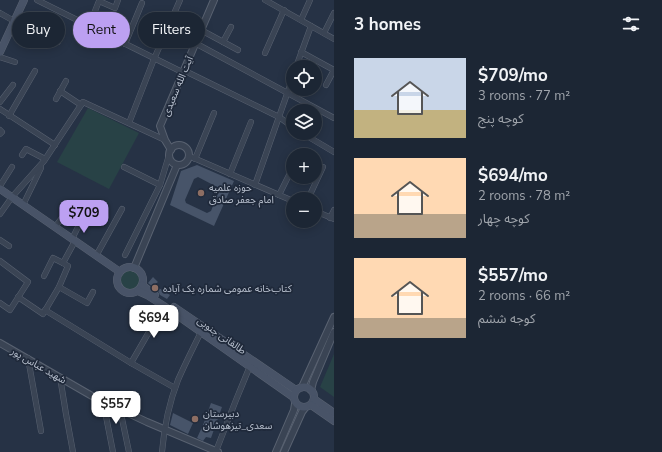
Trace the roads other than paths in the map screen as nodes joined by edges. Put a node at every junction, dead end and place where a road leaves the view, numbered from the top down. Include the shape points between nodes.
1 (24, 0) edge
2 (37, 0) edge
3 (118, 0) edge
4 (180, 0) edge
5 (214, 0) edge
6 (265, 0) edge
7 (310, 0) edge
8 (142, 3) dead end
9 (284, 10) junction
10 (19, 12) edge
11 (95, 12) edge
12 (0, 13) edge
13 (334, 13) edge
14 (73, 18) edge
15 (301, 20) junction
16 (12, 21) edge
17 (205, 21) edge
18 (12, 26) edge
19 (310, 26) junction
20 (231, 27) dead end
21 (130, 32) edge
22 (205, 32) edge
23 (324, 33) junction
24 (334, 39) edge
25 (223, 42) junction
26 (130, 47) edge
27 (193, 48) edge
28 (204, 48) edge
29 (238, 50) dead end
30 (0, 52) edge
31 (301, 52) junction
32 (265, 53) dead end
33 (0, 57) edge
34 (154, 59) junction
35 (298, 60) edge
36 (15, 62) dead end
37 (334, 70) edge
38 (35, 71) dead end
39 (183, 71) junction
40 (66, 81) dead end
41 (13, 85) dead end
42 (326, 85) dead end
43 (60, 91) junction
44 (286, 92) edge
45 (286, 96) edge
46 (293, 96) edge
47 (56, 99) dead end
48 (0, 102) edge
49 (82, 104) junction
50 (0, 109) edge
51 (214, 113) dead end
52 (10, 116) junction
53 (279, 117) junction
54 (334, 118) edge
55 (251, 122) dead end
56 (286, 122) edge
57 (129, 123) junction
58 (0, 130) edge
59 (0, 134) edge
60 (165, 140) junction
61 (314, 140) edge
62 (55, 145) junction
63 (170, 152) junction
64 (334, 152) edge
65 (22, 155) dead end
66 (192, 157) junction
67 (44, 160) junction
68 (177, 165) junction
69 (12, 167) dead end
70 (124, 167) dead end
71 (323, 167) dead end
72 (230, 174) junction
73 (286, 181) edge
74 (160, 185) junction
75 (256, 185) junction
76 (0, 187) edge
77 (311, 192) edge
78 (279, 195) junction
79 (12, 197) junction
80 (286, 198) edge
81 (23, 204) junction
82 (122, 208) dead end
83 (334, 210) edge
84 (0, 214) edge
85 (322, 214) edge
86 (61, 218) dead end
87 (332, 218) edge
88 (81, 221) dead end
89 (55, 228) junction
90 (0, 240) edge
91 (73, 240) junction
92 (9, 246) dead end
93 (125, 255) dead end
94 (96, 256) junction
95 (0, 261) edge
96 (63, 263) junction
97 (134, 268) junction
98 (120, 272) junction
99 (44, 276) dead end
100 (59, 287) junction
101 (140, 288) junction
102 (93, 292) dead end
103 (18, 297) junction
104 (0, 303) edge
105 (164, 306) junction
106 (44, 312) junction
107 (334, 317) edge
108 (201, 332) junction
109 (334, 332) edge
110 (0, 342) edge
111 (28, 358) junction
112 (131, 363) junction
113 (250, 366) junction
114 (60, 377) junction
115 (175, 388) junction
116 (311, 390) junction
117 (297, 394) junction
118 (103, 401) junction
119 (310, 404) junction
120 (120, 409) junction
121 (333, 418) edge
122 (165, 429) junction
123 (41, 431) dead end
124 (284, 432) junction
125 (292, 436) junction
126 (73, 452) edge
127 (113, 452) edge
128 (129, 452) edge
129 (162, 452) edge
130 (217, 452) edge
131 (276, 452) edge
132 (284, 452) edge

1 - 10 main road
2 - 14 street
3 - 11 street via 115,8 99,1
4 - 34 street
5 - 17 street, آیت الله سعیدی
6 - 9 street
7 - 15 street
8 - 21 street
9 - 15 street
9 - 32 street
12 - 16 street
13 - 23 street
15 - 19 street
18 - 30 main road
19 - 23 street
19 - 31 street
20 - 25 street
22 - 25 street
23 - 24 street
25 - 29 street
26 - 34 street
27 - 39 street, آیت الله سعیدی
28 - 44 street
31 - 35 street
31 - 37 street
33 - 36 street
34 - 39 street
34 - 57 street
37 - 42 street
38 - 52 street
39 - 53 street
39 - 60 street, آیت الله سعیدی via 160,126
40 - 43 street
41 - 48 street
43 - 47 street
43 - 49 street
45 - 53 street
46 - 54 street
49 - 57 street via 83,102
49 - 62 street
50 - 52 street
51 - 66 street
52 - 62 street
53 - 56 street
53 - 75 street
55 - 72 street
57 - 60 street
58 - 59 street
60 - 63 street, آیت الله سعیدی
61 - 64 street
62 - 67 street
63 - 66 street via 176,146 182,146
63 - 68 street via 169,158
63 - 74 street
65 - 67 street via 26,149
66 - 68 street via 184,164
66 - 72 street
67 - 79 street
67 - 81 street
68 - 97 street
69 - 76 street
70 - 74 street
71 - 77 street
72 - 75 street
73 - 78 street
74 - 93 street
75 - 78 street
76 - 79 main road
78 - 80 street
79 - 81 main road
79 - 84 street
81 - 89 main road
82 - 94 street
83 - 87 street
85 - 87 street
86 - 89 street
88 - 91 street
89 - 91 main road
90 - 92 street
91 - 94 main road
91 - 96 street
94 - 98 main road
95 - 103 street via 28,282
96 - 99 street via 53,258
96 - 100 street via 68,266
97 - 98 main road via 126,268
97 - 101 main road via 143,277
98 - 101 main road via 117,280 122,291 130,293
100 - 102 street via 87,303
100 - 106 street
101 - 105 main road, طالقانی جنوبی
101 - 117 main road, طالقانی جنوبی
103 - 104 street via 10,310
103 - 106 street
105 - 108 main road, طالقانی جنوبی
105 - 112 street
106 - 112 street
107 - 117 street
108 - 113 main road, طالقانی جنوبی
108 - 115 street
109 - 116 street
110 - 111 street, شهید عباس پور
111 - 114 street, شهید عباس پور
111 - 123 street
112 - 115 street
113 - 117 main road, طالقانی جنوبی
113 - 130 street
114 - 118 street, شهید عباس پور
114 - 126 street
115 - 122 street
116 - 117 main road via 308,388
116 - 119 main road via 313,392
117 - 119 main road via 301,408
117 - 124 street via 294,410
118 - 120 street, شهید عباس پور
118 - 127 street
119 - 121 main road
119 - 125 street via 302,412
120 - 122 street, شهید عباس پور
120 - 128 street
122 - 129 street
122 - 130 street, شهید عباس پور
124 - 125 street
124 - 131 street
125 - 132 street

